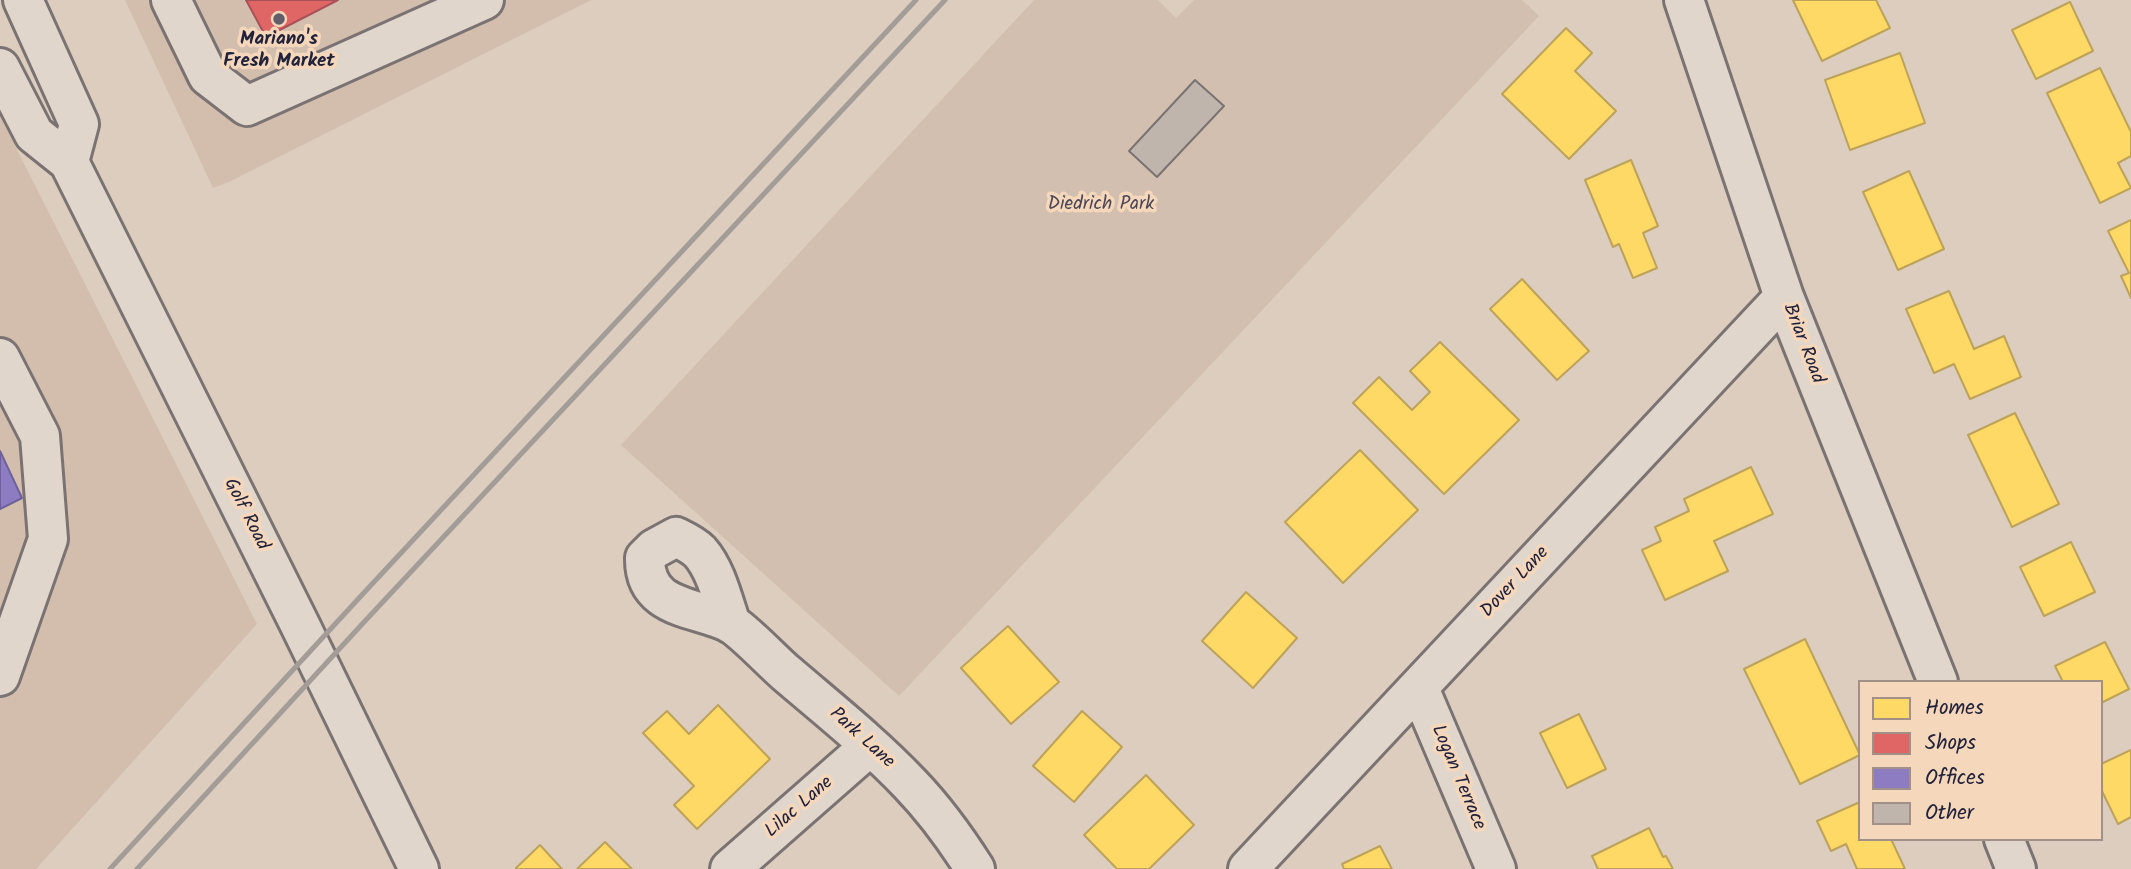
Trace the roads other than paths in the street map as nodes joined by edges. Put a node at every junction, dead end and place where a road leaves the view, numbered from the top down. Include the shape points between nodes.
1 (23, 0) edge
2 (171, 0) edge
3 (484, 0) edge
4 (1684, 0) edge
5 (0, 68) edge
6 (69, 162) junction
7 (1784, 297) junction
8 (0, 358) edge
9 (731, 624) dead end
10 (0, 676) edge
11 (1937, 680) edge
12 (1419, 688) junction
13 (870, 746) junction
14 (2005, 841) edge
15 (419, 869) edge
16 (730, 869) edge
17 (975, 869) edge
18 (1248, 869) edge
19 (1496, 869) edge
20 (2016, 869) edge

1 - 6 street via 79,124
2 - 3 street via 208,76 247,106
4 - 7 street, Briar Road
5 - 6 street, Golf Road via 34,134
6 - 15 street, Golf Road
7 - 11 street, Briar Road
7 - 12 street, Dover Lane
8 - 10 street via 40,436 48,539
9 - 13 street, Park Lane
12 - 18 street, Dover Lane
12 - 19 street, Logan Terrace
13 - 16 street, Lilac Lane
13 - 17 street, Park Lane via 950,831
14 - 20 street

